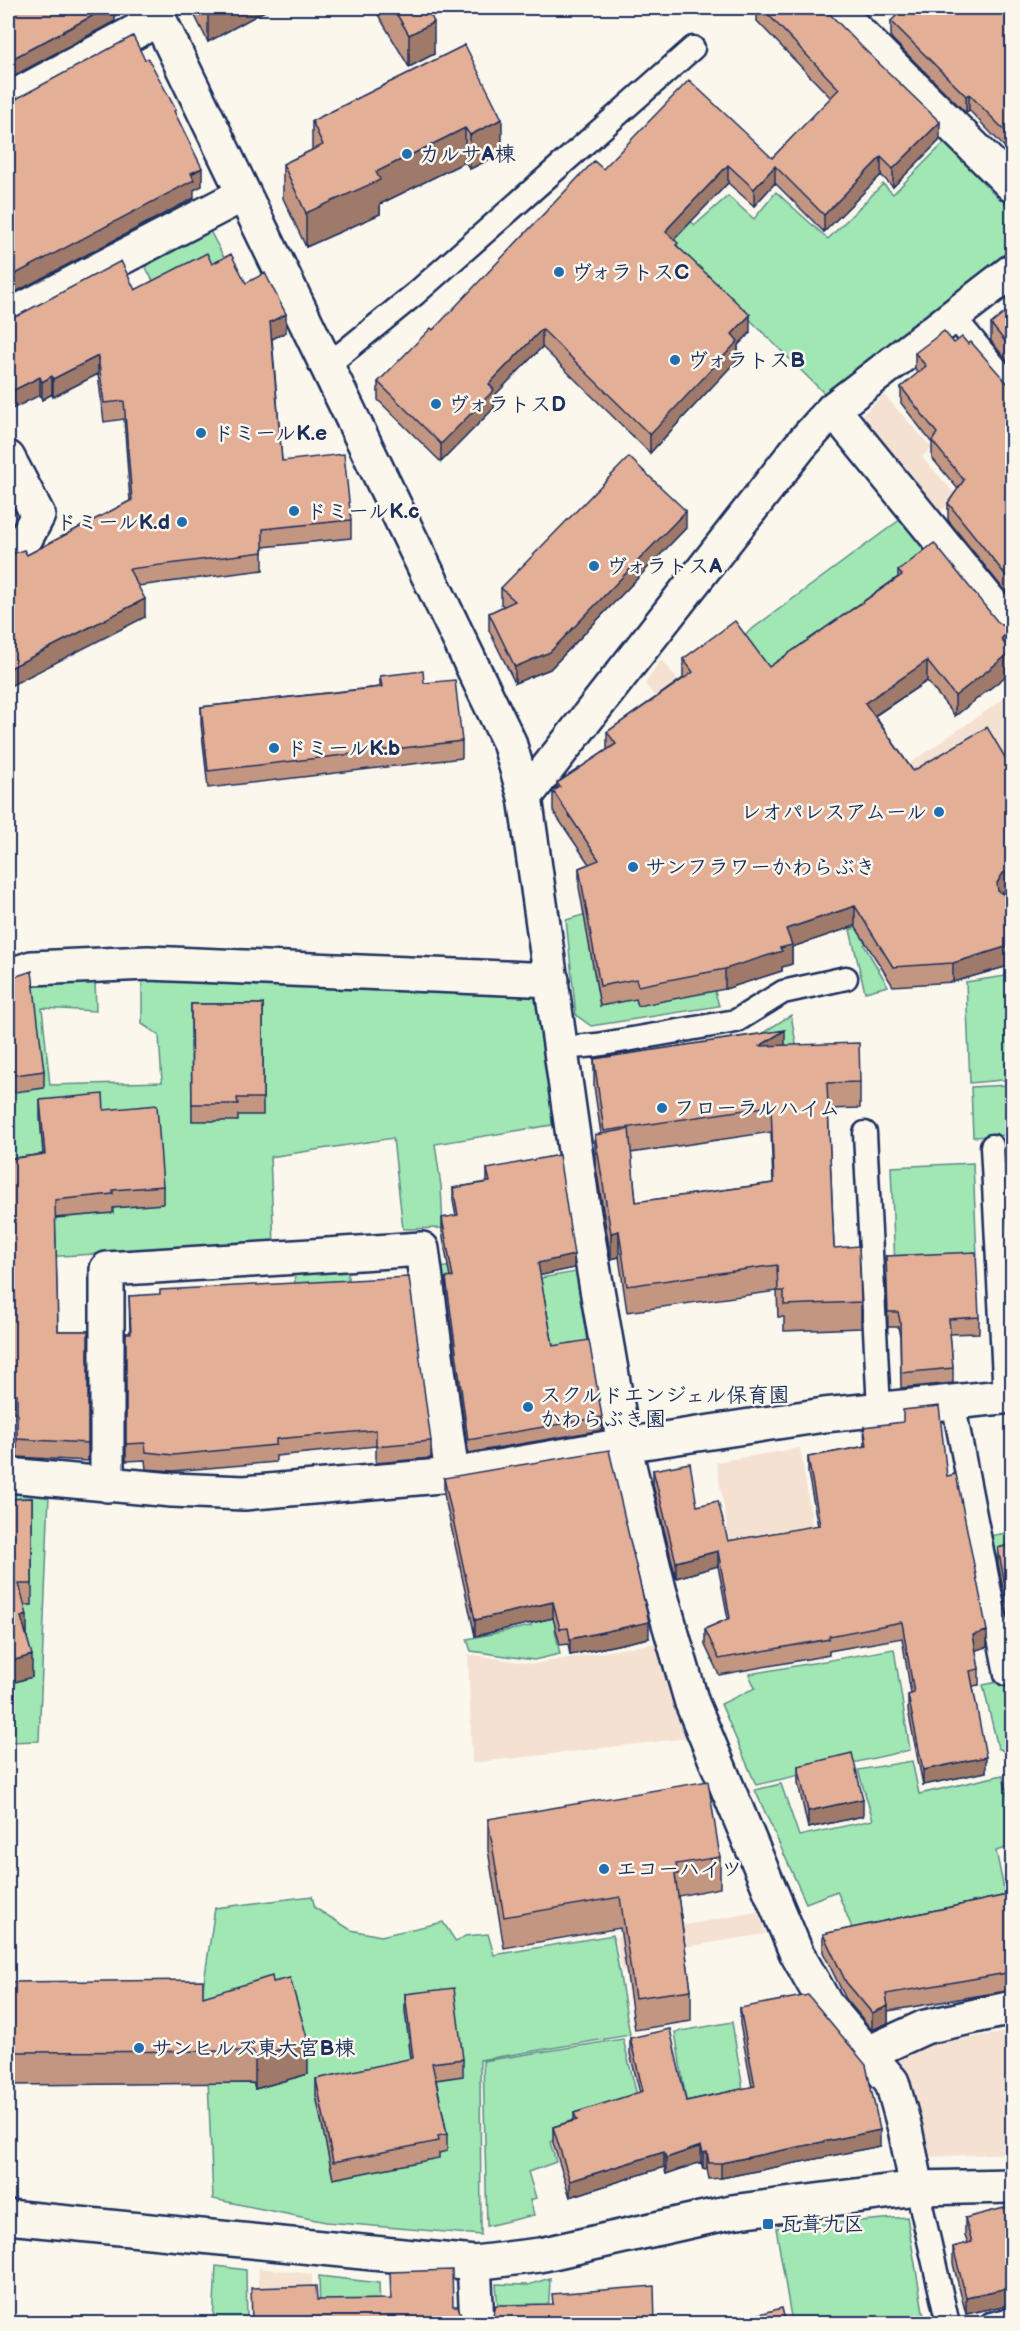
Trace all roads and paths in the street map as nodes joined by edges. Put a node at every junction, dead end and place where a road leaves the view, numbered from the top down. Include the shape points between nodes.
1 (834, 8) edge
2 (157, 14) edge
3 (693, 48) dead end
4 (8, 100) edge
5 (1012, 184) edge
6 (242, 195) junction
7 (1012, 271) edge
8 (8, 317) edge
9 (954, 317) junction
10 (328, 365) junction
11 (1012, 387) edge
12 (833, 409) junction
13 (8, 458) edge
14 (8, 555) edge
15 (1012, 629) edge
16 (525, 797) junction
17 (8, 976) edge
18 (846, 978) dead end
19 (552, 980) junction
20 (561, 1048) junction
21 (865, 1133) dead end
22 (992, 1146) dead end
23 (1009, 1396) edge
24 (953, 1402) junction
25 (879, 1409) junction
26 (624, 1445) junction
27 (8, 1475) edge
28 (452, 1475) junction
29 (107, 1485) junction
30 (1006, 1674) dead end
31 (1012, 2008) edge
32 (866, 2054) junction
33 (1012, 2186) edge
34 (917, 2188) junction
35 (8, 2217) edge
36 (474, 2263) junction
37 (1012, 2319) edge
38 (477, 2324) edge
39 (948, 2324) edge
40 (991, 2324) edge

1 - 5 street
2 - 4 street
2 - 6 street
3 - 10 lane via 415,294
6 - 8 street
6 - 10 street
7 - 9 street
9 - 11 lane
9 - 12 street
10 - 16 street via 510,742
12 - 15 street
12 - 16 street
13 - 14 street via 38,514 20,549
16 - 19 street
17 - 19 street via 32,968 148,963
18 - 20 lane via 783,992 736,1021 597,1046
19 - 20 street
20 - 26 street via 584,1214
21 - 25 lane
22 - 23 lane
23 - 24 street
24 - 25 street
24 - 30 lane
25 - 26 street
26 - 28 street
26 - 32 street via 692,1702 796,1952 826,2004
27 - 29 street
28 - 29 street via 244,1493
28 - 29 street via 422,1249 107,1269
31 - 32 street via 925,2027
32 - 34 street via 892,2082
33 - 34 street
34 - 36 street via 731,2212 540,2255
34 - 39 lane
35 - 36 street
36 - 38 street
37 - 40 lane

